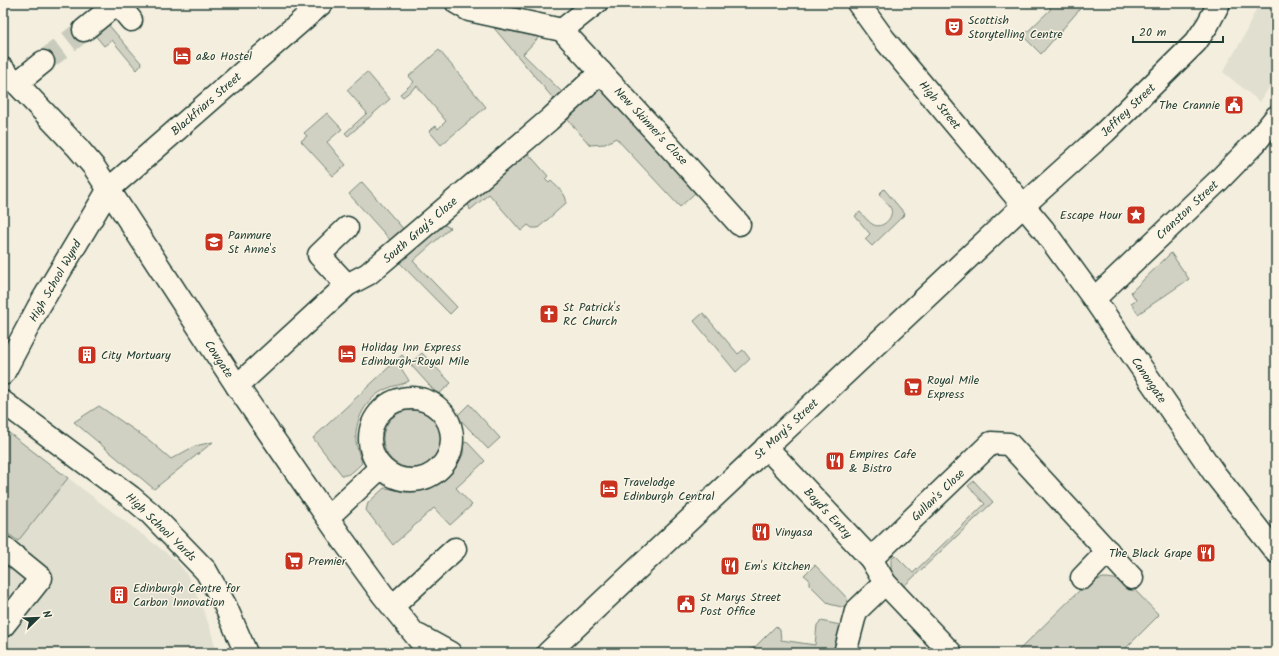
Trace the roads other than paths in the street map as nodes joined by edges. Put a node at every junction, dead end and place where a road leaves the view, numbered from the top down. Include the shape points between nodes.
1 (322, 3) edge
2 (457, 3) edge
3 (596, 3) edge
4 (858, 3) edge
5 (1219, 3) edge
6 (131, 20) dead end
7 (84, 30) tunnel mouth
8 (562, 30) junction
9 (43, 62) tunnel mouth
10 (601, 72) junction
11 (10, 76) edge
12 (1276, 117) edge
13 (109, 189) junction
14 (1024, 206) junction
15 (739, 224) dead end
16 (347, 228) dead end
17 (347, 285) junction
18 (1094, 299) junction
19 (3, 374) edge
20 (237, 386) junction
21 (3, 402) edge
22 (766, 448) junction
23 (381, 467) dead end
24 (328, 517) junction
25 (3, 547) edge
26 (455, 549) dead end
27 (1108, 551) junction
28 (1276, 552) edge
29 (871, 559) junction
30 (1082, 578) dead end
31 (1132, 578) dead end
32 (885, 583) junction
33 (393, 606) junction
34 (3, 626) edge
35 (415, 634) junction
36 (246, 653) edge
37 (430, 653) edge
38 (450, 653) edge
39 (548, 653) edge
40 (845, 653) edge
41 (951, 653) edge

1 - 13 street, Blackfriars Street
2 - 8 street via 469,10
3 - 8 street
4 - 14 street, High Street via 884,39
5 - 14 street, Jeffrey Street via 1196,42 1176,63
6 - 7 street via 117,3
8 - 10 street, New Skinner's Close
9 - 11 street
10 - 15 street, New Skinner's Close
10 - 17 street, South Gray's Close via 549,120 368,274
11 - 13 street, Cowgate via 77,146
12 - 18 street, Cranston Street via 1218,181
13 - 19 street, High School Wynd via 38,308
13 - 20 street, Cowgate
14 - 18 street, Canongate
14 - 22 street, St Mary's Street
16 - 17 street via 319,255
17 - 20 street, South Gray's Close
18 - 28 street, Canongate via 1214,473
20 - 24 street, Cowgate
21 - 36 street, High School Yards via 131,496 181,544 206,571 225,605
22 - 29 street, Boyd's Entry
22 - 39 street, St Mary's Street
23 - 24 street
24 - 33 street, Cowgate via 364,570
25 - 34 street via 41,578
26 - 33 street
27 - 29 street, Gullan's Close via 1009,444 991,443
27 - 30 street
27 - 31 street
29 - 32 street, Boyd's Entry
32 - 40 street via 856,611
32 - 41 street, Boyd's Entry
33 - 35 street, Cowgate
35 - 37 street, Cowgate
35 - 38 street

